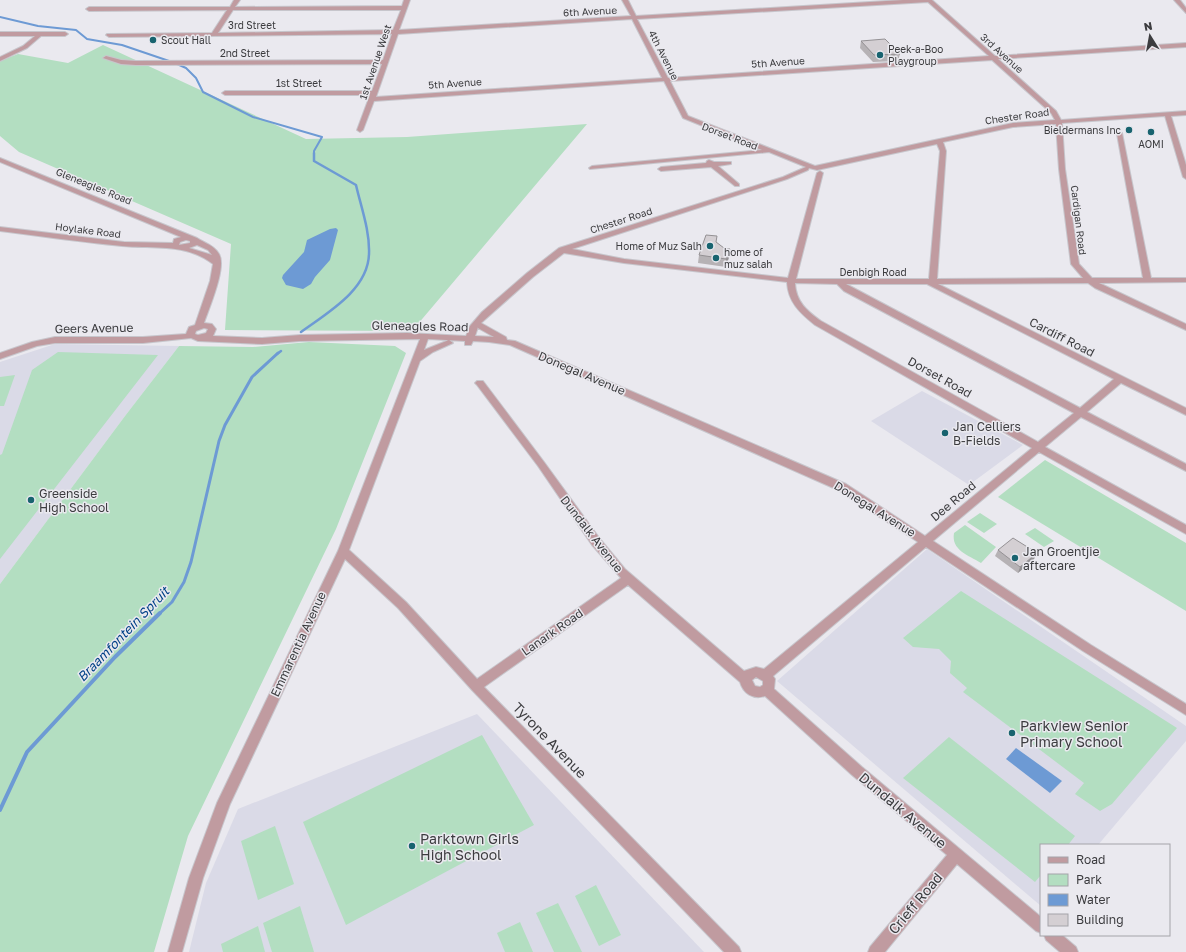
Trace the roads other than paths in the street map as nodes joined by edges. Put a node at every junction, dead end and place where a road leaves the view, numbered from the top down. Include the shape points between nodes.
1 (237, 0) edge
2 (407, 0) edge
3 (625, 0) edge
4 (929, 0) edge
5 (1177, 0) edge
6 (404, 8) junction
7 (89, 9) dead end
8 (231, 9) junction
9 (1186, 12) edge
10 (634, 18) junction
11 (396, 32) junction
12 (0, 34) edge
13 (40, 34) junction
14 (65, 34) dead end
15 (214, 34) junction
16 (109, 35) dead end
17 (1186, 44) edge
18 (994, 57) junction
19 (106, 58) dead end
20 (0, 59) edge
21 (384, 62) junction
22 (665, 80) junction
23 (225, 94) dead end
24 (373, 96) junction
25 (1186, 113) edge
26 (1168, 115) junction
27 (685, 117) joint
28 (1059, 121) junction
29 (360, 130) dead end
30 (1120, 134) dead end
31 (939, 141) junction
32 (769, 151) junction
33 (706, 157) junction
34 (2, 160) edge
35 (729, 163) dead end
36 (711, 165) junction
37 (592, 168) dead end
38 (661, 169) dead end
39 (814, 171) junction
40 (1186, 177) edge
41 (737, 186) dead end
42 (2, 232) edge
43 (174, 232) junction
44 (192, 240) junction
45 (177, 245) junction
46 (562, 250) junction
47 (216, 262) junction
48 (1088, 279) junction
49 (1147, 280) junction
50 (1186, 280) edge
51 (791, 282) junction
52 (839, 282) junction
53 (930, 282) junction
54 (482, 321) junction
55 (199, 326) junction
56 (1186, 327) edge
57 (212, 329) junction
58 (473, 329) junction
59 (191, 336) junction
60 (439, 337) junction
61 (202, 338) junction
62 (225, 339) junction
63 (424, 339) junction
64 (473, 341) junction
65 (506, 341) junction
66 (449, 343) junction
67 (517, 345) junction
68 (0, 356) edge
69 (415, 361) junction
70 (1120, 379) junction
71 (480, 383) dead end
72 (1081, 412) junction
73 (1186, 412) edge
74 (1038, 447) junction
75 (1186, 468) edge
76 (1186, 530) edge
77 (926, 541) junction
78 (343, 551) junction
79 (628, 579) junction
80 (766, 675) junction
81 (746, 678) junction
82 (476, 686) junction
83 (767, 690) junction
84 (1186, 710) edge
85 (956, 855) junction
86 (1040, 925) edge
87 (1052, 936) edge
88 (175, 952) edge
89 (734, 952) edge
90 (875, 952) edge
91 (1071, 952) edge

1 - 8 street
2 - 6 street, 1st Avenue West
3 - 10 street, 4th Avenue
4 - 10 street, 6th Avenue
4 - 18 street, 3rd Avenue
5 - 9 street
6 - 8 street
6 - 11 street, 1st Avenue West
7 - 8 street
8 - 15 street
10 - 11 street, 6th Avenue
10 - 22 street, 4th Avenue
11 - 15 street, 3rd Street
11 - 21 street, 1st Avenue West
12 - 13 street
13 - 14 street
13 - 20 street via 25,47
15 - 16 street, 3rd Street
17 - 18 street, 5th Avenue
18 - 22 street, 5th Avenue
18 - 28 street, 3rd Avenue via 1054,112
19 - 21 street, 2nd Street via 122,62 150,63
21 - 24 street, 1st Avenue West
22 - 24 street, 5th Avenue
22 - 27 street, 4th Avenue
23 - 24 street, 1st Street
24 - 29 street, 1st Avenue West
25 - 26 street, Chester Road
26 - 28 street, Chester Road
26 - 40 street
27 - 32 street, Dorset Road
28 - 31 street, Chester Road via 1000,128
28 - 48 street, Cardigan Road via 1072,252 1076,267
30 - 49 street
31 - 39 street, Chester Road
31 - 53 street via 943,151
32 - 33 street
32 - 39 street, Dorset Road via 798,161
33 - 36 street
33 - 37 street
34 - 43 street, Gleneagles Road
35 - 36 street
36 - 38 street
36 - 41 street
39 - 46 street, Chester Road
39 - 51 street, Dorset Road
42 - 45 street, Hoylake Road via 124,244
43 - 44 street, Gleneagles Road
43 - 45 street
44 - 45 street via 192,246
44 - 47 street, Gleneagles Road via 209,248 216,256
45 - 47 street via 207,255
46 - 51 street, Denbigh Road via 624,261
46 - 54 street, Chester Road via 530,275
47 - 55 street via 215,275
48 - 49 street, Denbigh Road
48 - 53 street, Denbigh Road
48 - 56 street, Cardigan Road via 1111,293
49 - 50 street, Denbigh Road
51 - 52 street, Denbigh Road
51 - 74 street, Dorset Road via 795,302 818,323
52 - 53 street, Denbigh Road
52 - 72 street via 860,296
53 - 70 street, Cardiff Road
54 - 58 street, Chester Road
54 - 64 street
54 - 65 street
55 - 57 street via 209,326
55 - 59 street via 190,331
57 - 61 street via 209,335
57 - 62 street
58 - 60 street
58 - 64 street, Chester Road
59 - 61 street, Geers Avenue
59 - 68 street, Geers Avenue via 143,340 51,340
60 - 63 street, Gleneagles Road
60 - 64 street, Gleneagles Road
61 - 62 street, Gleneagles Road
62 - 63 street, Gleneagles Road
63 - 66 street, Gleneagles Road
63 - 69 street, Emmarentia Avenue
64 - 65 street, Donegal Avenue
64 - 66 street, Gleneagles Road
64 - 67 street, Donegal Avenue
65 - 67 street, Donegal Avenue
66 - 69 street via 430,350
67 - 77 street, Donegal Avenue via 842,487
69 - 78 street, Emmarentia Avenue
70 - 72 street, Dee Road
70 - 73 street, Cardiff Road
71 - 79 street, Dundalk Avenue via 596,542
72 - 74 street, Dee Road
72 - 75 street
74 - 76 street, Dorset Road
74 - 77 street, Dee Road
77 - 80 street, Dee Road
77 - 84 street, Donegal Avenue
78 - 82 street, Tyrone Avenue via 402,605
78 - 88 street, Emmarentia Avenue via 224,803 196,878
79 - 81 street, Dundalk Avenue
79 - 82 street, Lanark Road
80 - 81 street via 756,672
80 - 83 street via 770,683
81 - 83 street via 752,691
82 - 89 street, Tyrone Avenue
83 - 85 street, Dundalk Avenue
85 - 86 street, Dundalk Avenue
85 - 90 street, Crieff Road
87 - 91 street

